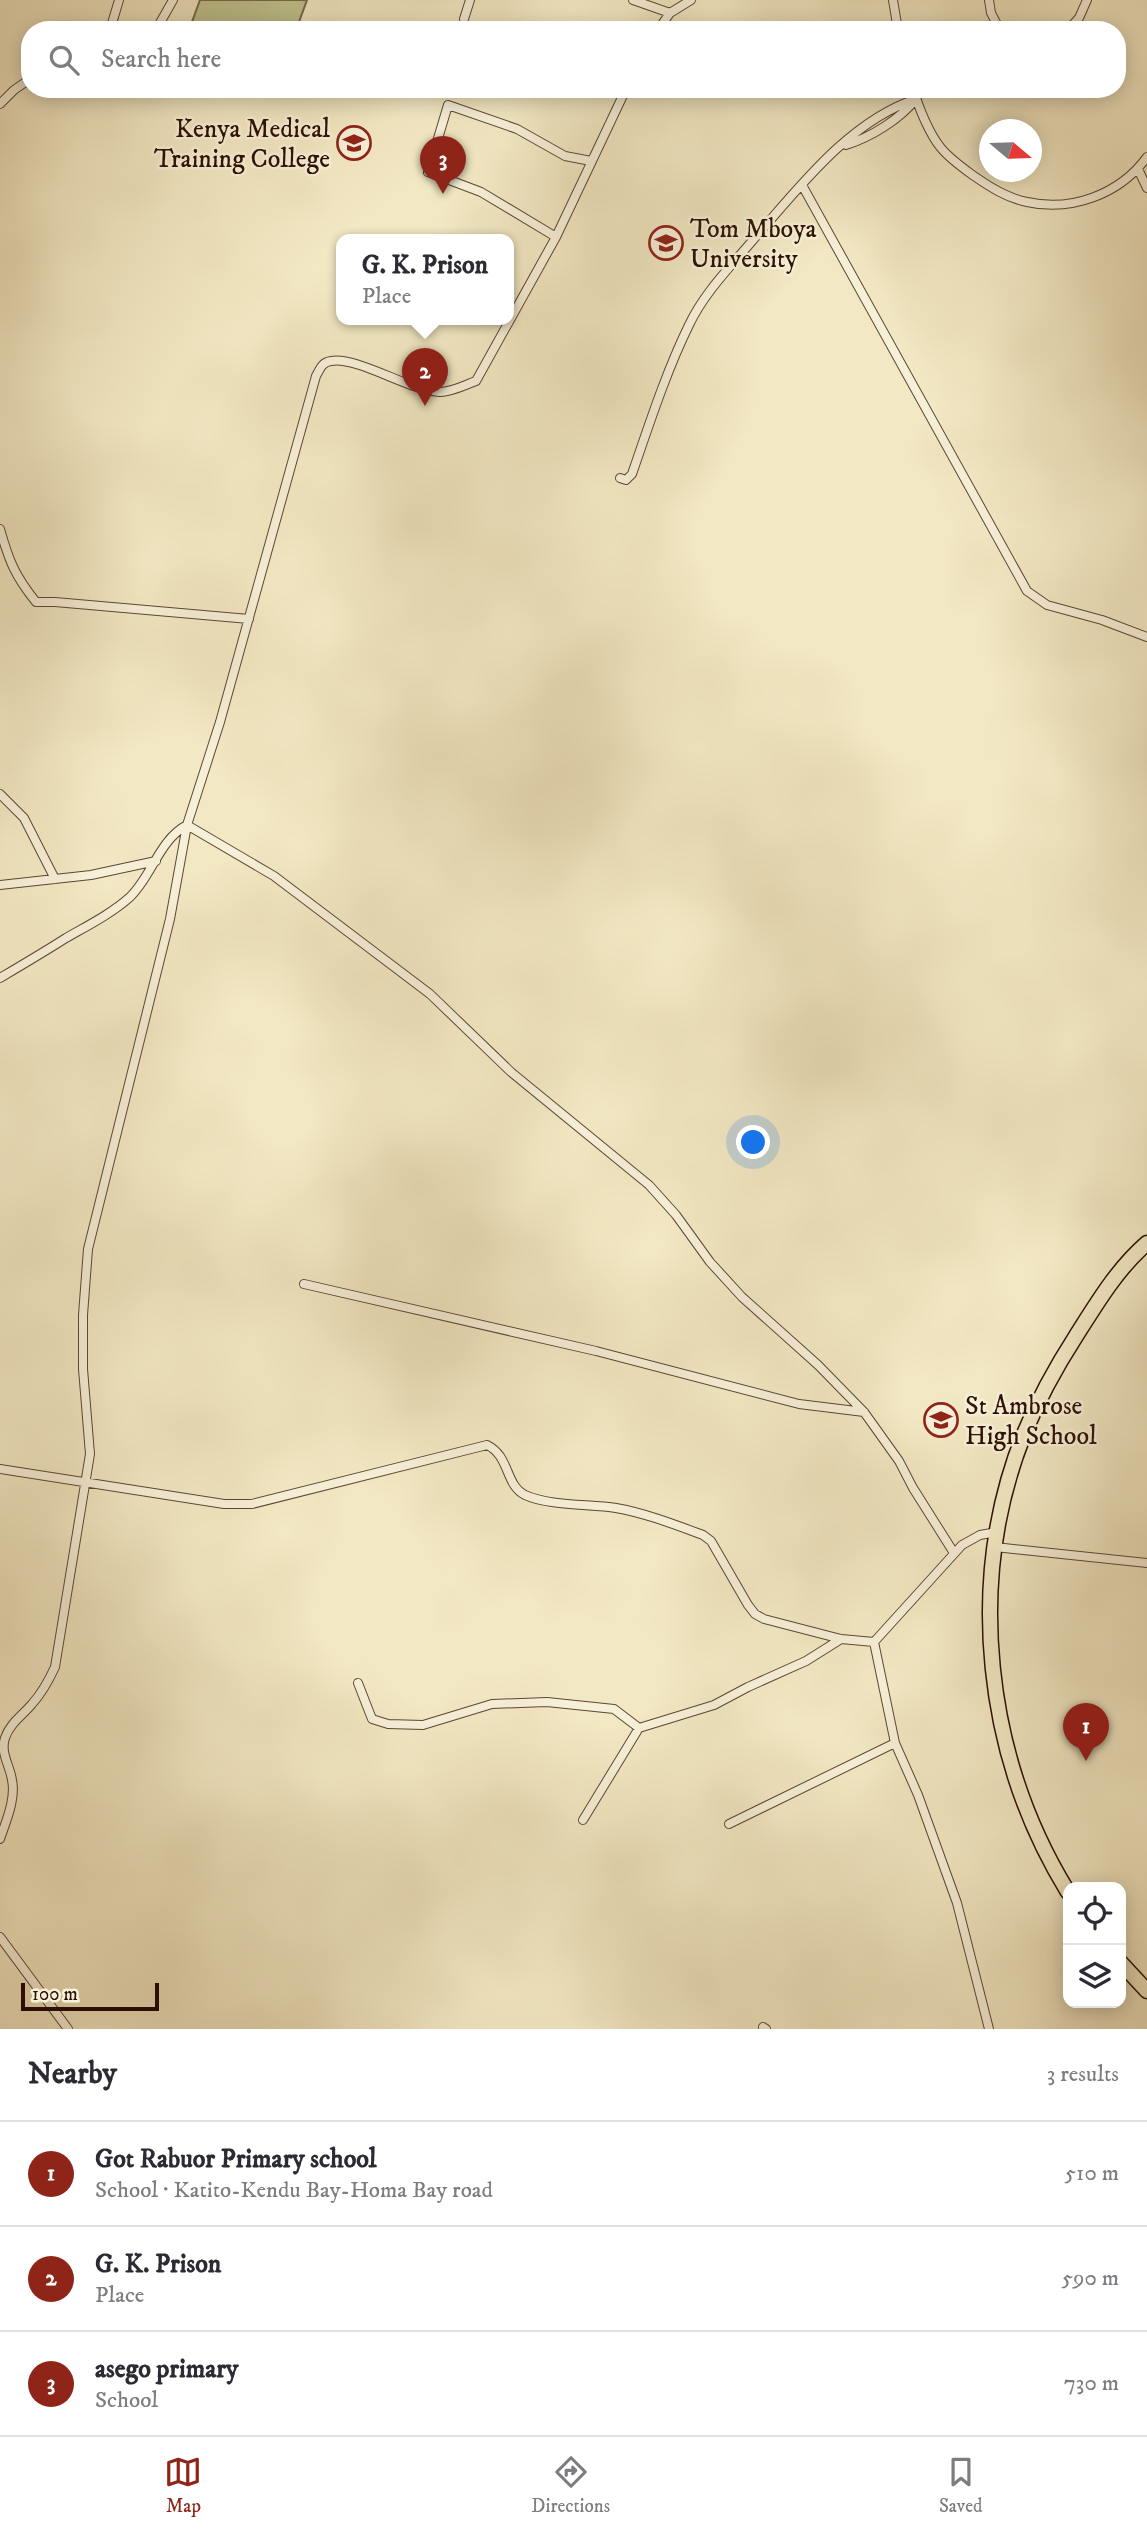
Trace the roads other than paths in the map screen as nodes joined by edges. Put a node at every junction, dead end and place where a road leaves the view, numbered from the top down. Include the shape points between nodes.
1 (119, 0) edge
2 (173, 0) edge
3 (470, 0) edge
4 (633, 0) edge
5 (691, 0) edge
6 (892, 0) edge
7 (989, 0) edge
8 (1087, 0) edge
9 (670, 13) junction
10 (464, 19) dead end
11 (113, 21) edge
12 (161, 21) edge
13 (664, 21) edge
14 (896, 21) edge
15 (995, 21) edge
16 (1076, 21) edge
17 (21, 85) edge
18 (622, 98) edge
19 (916, 99) joint
20 (0, 104) edge
21 (1147, 158) edge
22 (591, 161) junction
23 (1138, 169) junction
24 (802, 185) junction
25 (1147, 187) edge
26 (555, 237) junction
27 (514, 312) edge
28 (507, 325) edge
29 (620, 478) dead end
30 (0, 529) edge
31 (249, 619) junction
32 (1147, 637) edge
33 (0, 794) edge
34 (187, 825) junction
35 (156, 861) junction
36 (55, 879) junction
37 (0, 885) edge
38 (0, 978) edge
39 (1147, 1244) edge
40 (304, 1284) dead end
41 (864, 1412) junction
42 (0, 1469) edge
43 (84, 1482) junction
44 (998, 1532) junction
45 (995, 1547) junction
46 (954, 1553) junction
47 (1147, 1563) edge
48 (841, 1639) junction
49 (874, 1642) junction
50 (358, 1683) dead end
51 (639, 1728) junction
52 (895, 1743) junction
53 (583, 1820) dead end
54 (729, 1824) dead end
55 (0, 1839) edge
56 (1063, 1884) edge
57 (0, 1937) edge
58 (1126, 1968) edge
59 (1147, 1991) edge
60 (68, 2029) edge
61 (989, 2029) edge

1 - 11 street
2 - 12 street
3 - 10 street
4 - 9 street
5 - 9 street
6 - 14 street
7 - 15 street
8 - 16 street
9 - 13 street
17 - 20 street
18 - 22 street
19 - 23 street via 940,147 994,190 1027,202 1062,205 1087,200 1119,185
19 - 24 street via 865,126 817,166
21 - 23 street
22 - 26 street
22 - 26 street via 565,156 517,129 449,105 428,172 481,192
23 - 25 street
24 - 29 street via 716,283 689,323 632,474 626,480
24 - 32 street via 1027,591 1047,605
26 - 27 street
28 - 31 street via 476,381 440,392 354,364 331,360 322,365
30 - 31 street via 18,580 36,602
31 - 34 street
33 - 36 street via 24,818
34 - 35 street via 177,831
34 - 41 street via 274,876 430,994 511,1072 649,1185 742,1297
34 - 43 street via 170,919 88,1249 83,1369 90,1454
35 - 36 street
35 - 38 street via 130,897
36 - 37 street
39 - 44 highway via 1107,1287 1035,1407 1014,1464
40 - 41 street via 596,1350 799,1404
41 - 46 street
42 - 43 street
43 - 48 street via 224,1504 253,1504 488,1445 502,1456 522,1493 535,1499 619,1508 703,1535 755,1614
43 - 55 street via 55,1667 4,1740 13,1791
44 - 45 highway
44 - 46 street via 970,1539
45 - 47 street
45 - 56 highway via 992,1651 1005,1741 1033,1823
46 - 49 street
48 - 49 street
48 - 51 street via 714,1705
49 - 52 street
50 - 51 street via 372,1719 388,1724 423,1725 492,1704 547,1702 614,1709
51 - 53 street
52 - 54 street
52 - 61 street via 957,1903
57 - 60 street
58 - 59 highway

